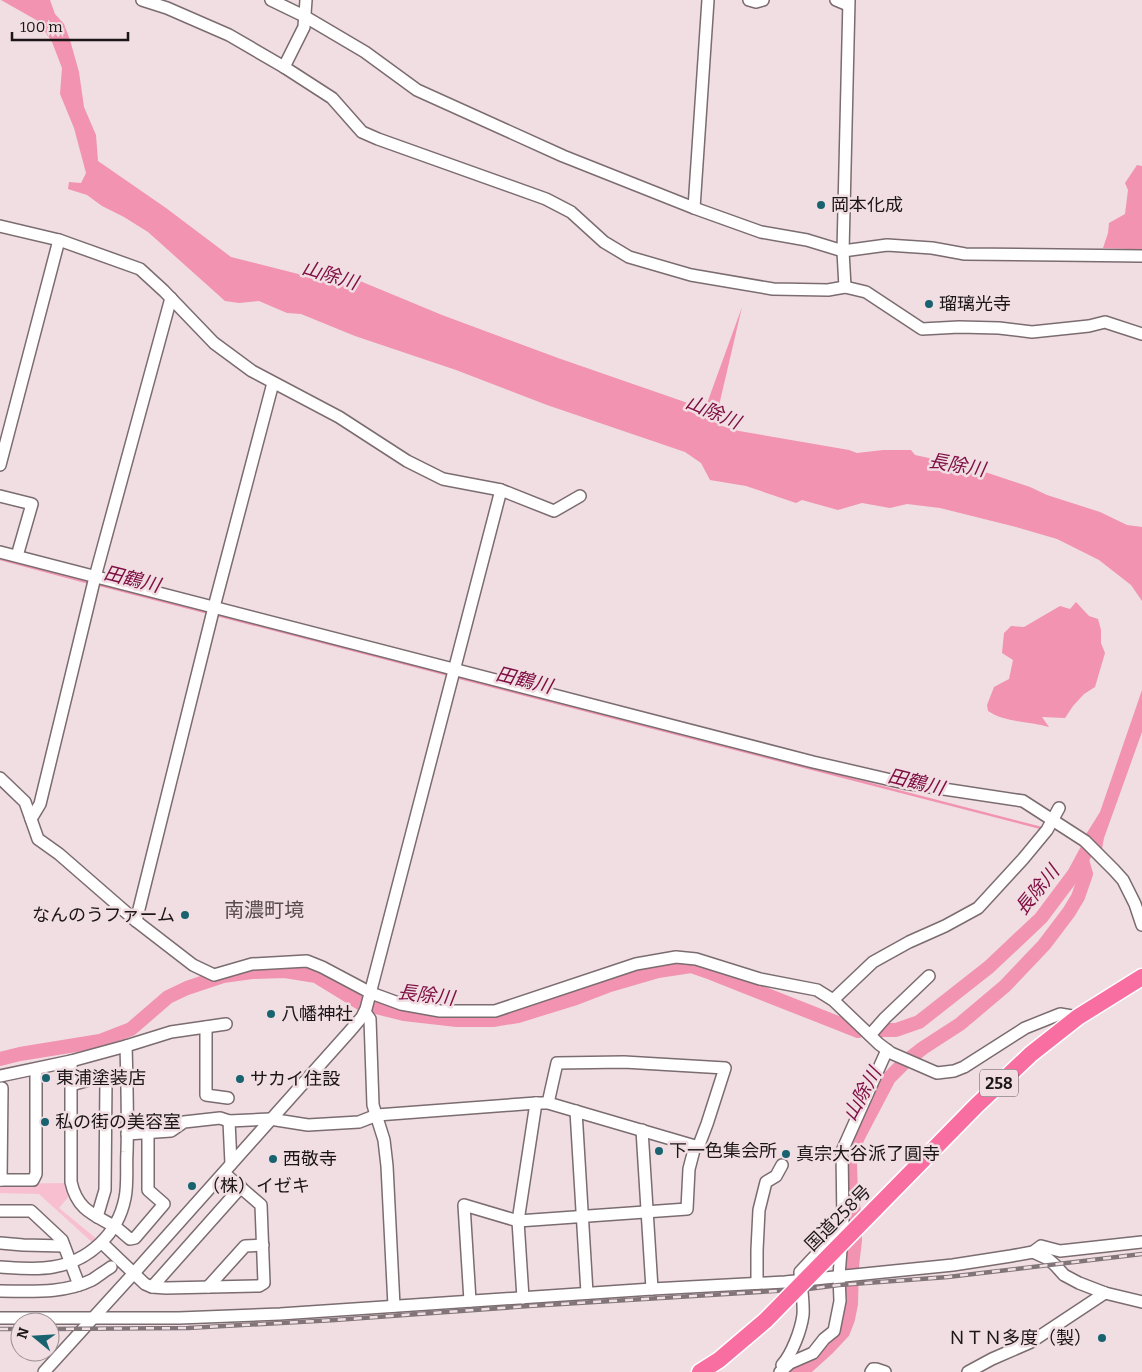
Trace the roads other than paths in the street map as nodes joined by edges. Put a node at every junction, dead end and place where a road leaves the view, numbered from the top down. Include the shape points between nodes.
1 (142, 0) edge
2 (271, 0) edge
3 (306, 0) edge
4 (708, 0) edge
5 (749, 0) edge
6 (763, 0) edge
7 (836, 0) edge
8 (848, 2) edge
9 (304, 16) junction
10 (284, 67) junction
11 (694, 208) junction
12 (0, 226) edge
13 (59, 240) junction
14 (843, 250) junction
15 (1142, 256) edge
16 (845, 287) junction
17 (171, 298) junction
18 (1142, 334) edge
19 (274, 383) junction
20 (0, 465) edge
21 (501, 490) junction
22 (0, 496) edge
23 (580, 496) dead end
24 (0, 552) edge
25 (17, 556) junction
26 (94, 582) junction
27 (213, 612) junction
28 (453, 674) junction
29 (0, 778) edge
30 (1059, 808) dead end
31 (31, 820) junction
32 (136, 922) junction
33 (1142, 925) edge
34 (929, 976) dead end
35 (1142, 977) edge
36 (833, 1000) junction
37 (368, 1003) junction
38 (1078, 1017) junction
39 (226, 1024) dead end
40 (206, 1027) junction
41 (870, 1035) junction
42 (126, 1046) junction
43 (889, 1051) junction
44 (71, 1061) junction
45 (36, 1069) junction
46 (0, 1076) edge
47 (71, 1085) junction
48 (2, 1088) dead end
49 (228, 1098) dead end
50 (536, 1103) junction
51 (548, 1103) junction
52 (576, 1111) junction
53 (377, 1116) junction
54 (270, 1119) junction
55 (229, 1121) junction
56 (642, 1130) junction
57 (148, 1133) junction
58 (127, 1134) junction
59 (696, 1146) junction
60 (782, 1165) dead end
61 (228, 1168) junction
62 (0, 1180) edge
63 (241, 1187) junction
64 (0, 1211) edge
65 (648, 1211) junction
66 (582, 1216) junction
67 (97, 1217) junction
68 (518, 1221) junction
69 (843, 1226) junction
70 (115, 1227) junction
71 (102, 1242) junction
72 (1142, 1242) edge
73 (0, 1243) edge
74 (263, 1245) junction
75 (64, 1246) junction
76 (1033, 1252) junction
77 (71, 1262) junction
78 (0, 1267) edge
79 (111, 1267) dead end
80 (134, 1273) junction
81 (848, 1276) junction
82 (801, 1280) junction
83 (757, 1283) junction
84 (79, 1284) junction
85 (152, 1287) junction
86 (208, 1288) junction
87 (652, 1289) junction
88 (0, 1291) edge
89 (587, 1293) junction
90 (1106, 1293) junction
91 (523, 1298) junction
92 (470, 1301) junction
93 (1142, 1302) edge
94 (394, 1306) junction
95 (0, 1318) edge
96 (93, 1318) junction
97 (44, 1372) edge
98 (700, 1372) edge
99 (775, 1372) edge
100 (780, 1372) edge
101 (871, 1372) edge
102 (885, 1372) edge
103 (968, 1372) edge

1 - 10 street via 229,35
2 - 9 street
3 - 9 street
4 - 11 street
5 - 6 street
7 - 8 street
8 - 14 street
9 - 10 street via 304,27
9 - 11 street via 365,52 417,90 563,156
10 - 16 street via 332,98 362,132 546,199 571,212 604,242 629,257 691,275 774,290
11 - 14 street via 761,232
12 - 13 street
13 - 17 street via 140,269
13 - 20 street
14 - 15 street via 887,245 965,254
14 - 16 street
16 - 18 street via 866,292 922,329 999,328 1032,332 1105,322
17 - 19 street via 214,343
17 - 26 street
19 - 21 street via 339,417 407,461 443,479
19 - 27 street
21 - 23 street via 554,511
21 - 28 street
22 - 25 street via 32,504
24 - 25 street
25 - 26 street
26 - 27 street
26 - 31 street via 40,804
27 - 28 street
27 - 32 street
28 - 33 street via 904,783 1023,801 1085,841 1114,870 1123,880
28 - 37 street
29 - 31 street via 24,802
30 - 36 street via 1047,830 978,908 873,962
31 - 32 street via 38,839
32 - 37 street via 193,965 214,975 252,964 307,961 322,967
34 - 41 street
35 - 38 highway, 国道258号 / 258
36 - 37 street via 817,990 760,978 696,959 676,957 636,964 496,1011 440,1011 401,1004
36 - 41 street
37 - 53 street via 373,1105
37 - 54 street via 350,1031
38 - 43 street via 1060,1014 1024,1028 954,1071 937,1073
38 - 98 highway, 国道258号 / 258, bridge via 1031,1054 976,1106 766,1320
39 - 40 street
40 - 42 street via 171,1032
40 - 49 street via 206,1094
41 - 43 street
42 - 44 street
42 - 58 street
43 - 69 street via 842,1151
44 - 45 street
44 - 47 street
45 - 46 street
45 - 62 street via 36,1174 33,1180
47 - 67 street via 71,1182 78,1201
47 - 67 street via 100,1077 106,1080 106,1190
48 - 62 street
50 - 51 street
50 - 53 street
50 - 68 street
51 - 52 street
51 - 59 street via 557,1063 624,1062 725,1068 707,1124
52 - 56 street
52 - 66 street
53 - 54 street via 359,1122 308,1125
53 - 94 street via 387,1166
54 - 55 street
54 - 61 street
55 - 57 street via 220,1118 184,1122 171,1131
55 - 61 street
56 - 59 street
56 - 65 street
57 - 58 street
57 - 70 street via 148,1190 164,1204 134,1238 130,1239
58 - 70 street via 125,1197
59 - 65 street via 689,1169 686,1209
60 - 83 street via 776,1176 766,1182 759,1210
61 - 63 street
61 - 80 street
63 - 74 street via 261,1205
63 - 85 street
64 - 75 street via 31,1211 62,1240
65 - 66 street
65 - 87 street
66 - 68 street
66 - 89 street
67 - 70 street
68 - 91 street
68 - 92 street via 464,1205
69 - 81 street
69 - 82 street via 800,1272
70 - 71 street
71 - 77 street via 96,1249
71 - 80 street
72 - 76 street via 1060,1251 1041,1246
73 - 75 street
74 - 86 street via 245,1246
74 - 86 street via 264,1283 259,1286
75 - 77 street
76 - 81 street via 953,1265
76 - 90 street via 1055,1264 1064,1275
77 - 78 street via 41,1268
77 - 84 street
79 - 84 street
80 - 85 street
80 - 96 street
81 - 82 street
81 - 100 street via 834,1331 813,1353 790,1363
82 - 83 street
82 - 99 street via 803,1316 790,1354
83 - 87 street
84 - 88 street via 43,1291
85 - 86 street
87 - 89 street
89 - 91 street
90 - 93 street
90 - 103 street via 993,1364
91 - 92 street
92 - 94 street
94 - 96 street via 179,1318
95 - 96 street
96 - 97 street
101 - 102 street via 876,1368

